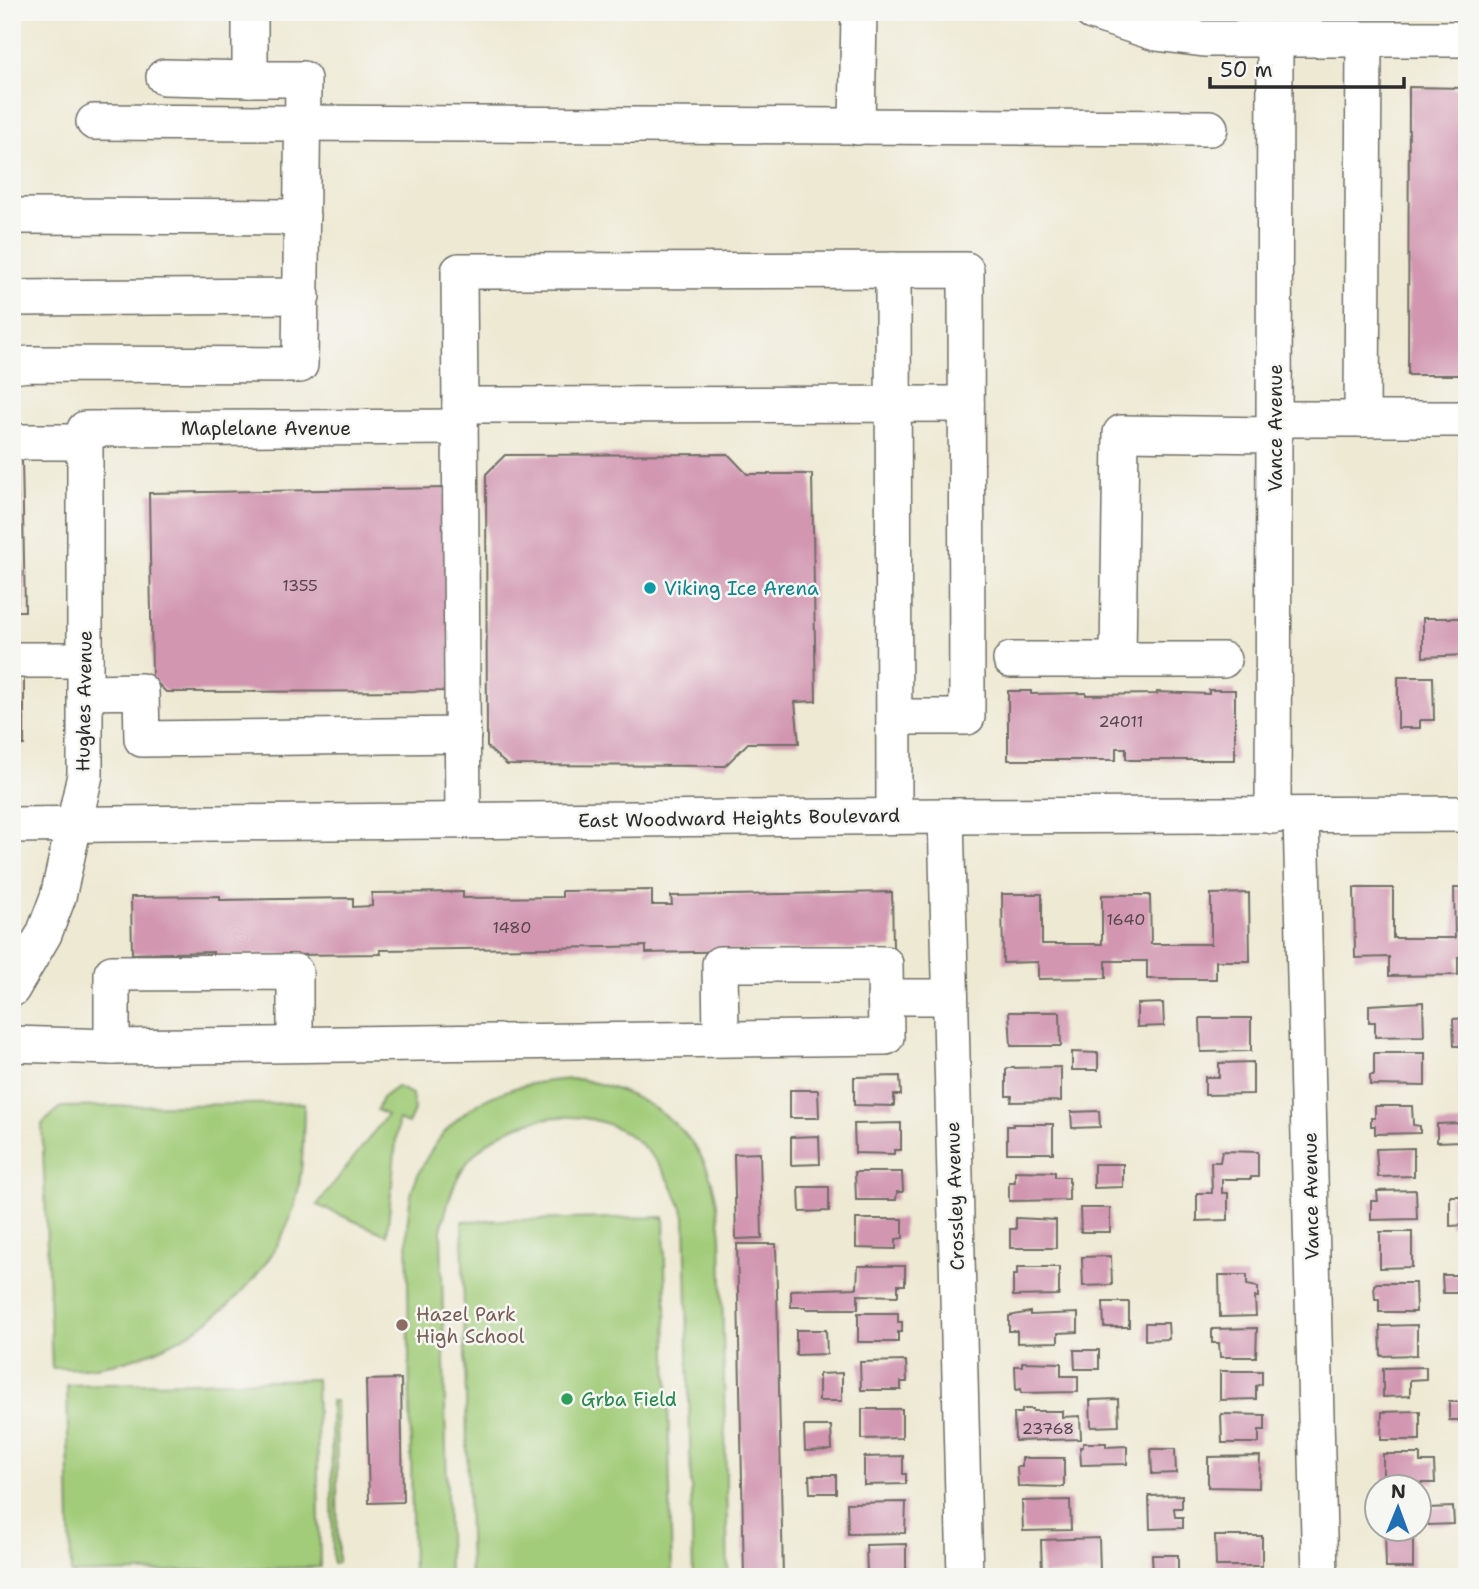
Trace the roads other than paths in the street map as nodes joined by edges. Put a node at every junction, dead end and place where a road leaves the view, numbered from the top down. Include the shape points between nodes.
1 (250, 12) edge
2 (859, 12) edge
3 (1092, 12) edge
4 (1467, 39) edge
5 (1275, 40) junction
6 (1364, 40) junction
7 (164, 77) dead end
8 (250, 79) junction
9 (94, 122) dead end
10 (303, 125) junction
11 (857, 127) junction
12 (1210, 128) dead end
13 (12, 216) edge
14 (302, 217) junction
15 (893, 270) junction
16 (302, 296) junction
17 (12, 298) edge
18 (12, 366) edge
19 (892, 404) junction
20 (966, 404) junction
21 (460, 416) junction
22 (1362, 419) junction
23 (1467, 419) edge
24 (1275, 427) junction
25 (12, 442) edge
26 (85, 442) junction
27 (1118, 659) junction
28 (12, 660) edge
29 (1011, 660) dead end
30 (1223, 660) dead end
31 (85, 676) junction
32 (895, 717) junction
33 (463, 735) junction
34 (1467, 814) edge
35 (894, 816) junction
36 (946, 816) junction
37 (1287, 816) junction
38 (463, 821) junction
39 (72, 824) junction
40 (12, 825) edge
41 (12, 989) edge
42 (885, 997) junction
43 (949, 997) junction
44 (721, 1038) junction
45 (12, 1044) edge
46 (295, 1044) junction
47 (112, 1046) junction
48 (965, 1577) edge
49 (1320, 1577) edge

1 - 8 street
2 - 11 street
3 - 5 street via 1178,37
4 - 6 street
5 - 6 street
5 - 24 street, Vance Avenue
6 - 22 street
7 - 8 street
8 - 10 street via 303,79
9 - 10 street
10 - 11 street
10 - 14 street
11 - 12 street
13 - 14 street
14 - 16 street
15 - 19 street
15 - 20 street via 966,270
15 - 21 street via 460,271
16 - 17 street
16 - 18 street via 300,365
19 - 20 street
19 - 21 street
19 - 32 street
20 - 32 street via 967,717
21 - 26 street, Maplelane Avenue via 85,429
21 - 33 street
22 - 23 street
22 - 24 street
24 - 27 street via 1121,433
24 - 37 street, Vance Avenue
25 - 26 street
26 - 31 street, Hughes Avenue
27 - 29 street
27 - 30 street
28 - 31 street
31 - 33 street via 141,691 142,739
31 - 39 street, Hughes Avenue via 85,775
32 - 35 street
33 - 38 street
34 - 37 street, East Woodward Heights Boulevard
35 - 36 street, East Woodward Heights Boulevard
35 - 38 street, East Woodward Heights Boulevard
36 - 37 street, East Woodward Heights Boulevard
36 - 43 street, Crossley Avenue
37 - 49 street, Vance Avenue
38 - 39 street, East Woodward Heights Boulevard
39 - 40 street, East Woodward Heights Boulevard
39 - 41 street, Hughes Avenue via 58,897 44,934
42 - 43 street
42 - 44 street via 886,1037
42 - 44 street via 885,964 720,964
43 - 48 street, Crossley Avenue
44 - 46 street
45 - 47 street
46 - 47 street
46 - 47 street via 295,972 112,973

